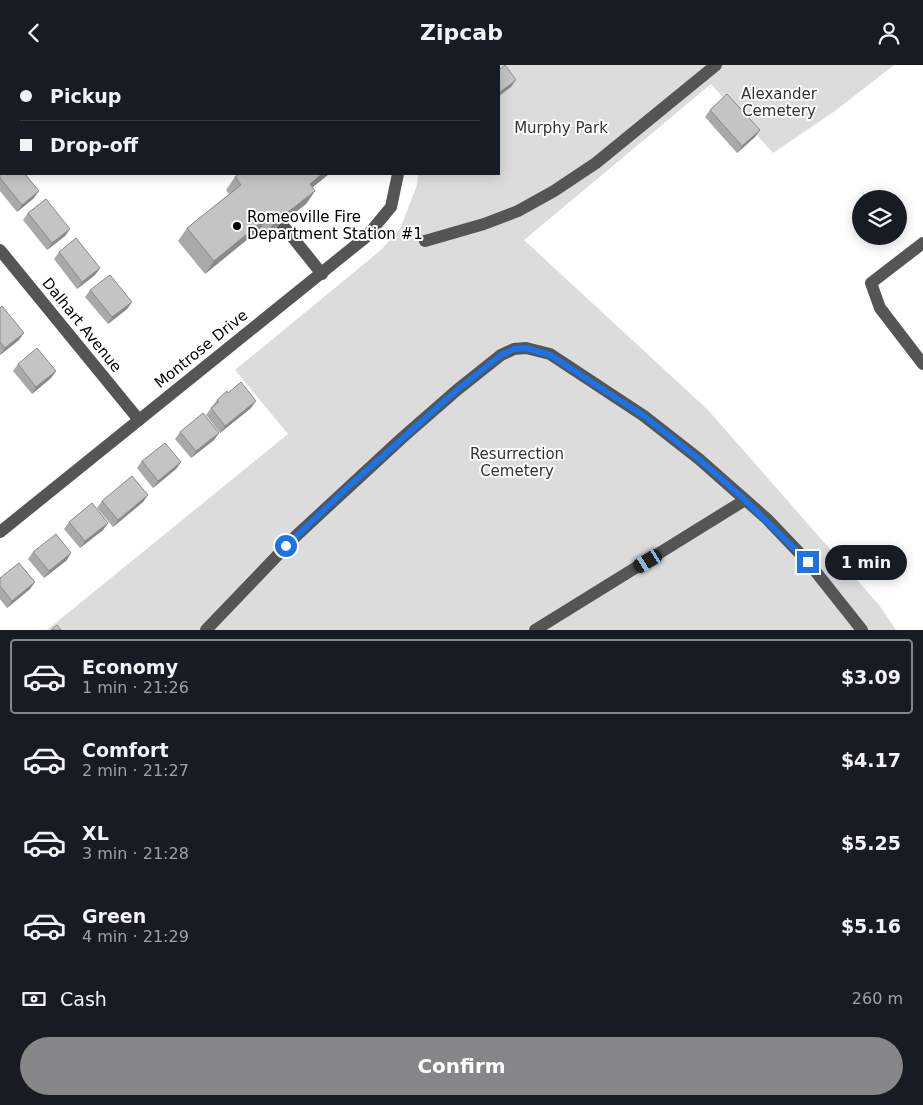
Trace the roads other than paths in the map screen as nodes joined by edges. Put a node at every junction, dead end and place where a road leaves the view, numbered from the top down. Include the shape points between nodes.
1 (716, 65) edge
2 (398, 175) edge
3 (281, 223) edge
4 (425, 241) dead end
5 (923, 243) edge
6 (0, 250) edge
7 (322, 274) junction
8 (923, 364) edge
9 (139, 420) junction
10 (745, 500) junction
11 (0, 532) edge
12 (206, 630) edge
13 (535, 630) edge
14 (862, 630) edge

1 - 4 street via 596,163 554,191 518,211
2 - 7 street, Montrose Drive via 391,207 366,237
3 - 7 street
5 - 8 street via 871,283 880,308
6 - 9 street, Dalhart Avenue
7 - 9 street, Montrose Drive
9 - 11 street, Montrose Drive
10 - 12 street via 644,416 550,355 526,348 514,349 501,355 457,390 347,488
10 - 13 street
10 - 14 street via 808,562

